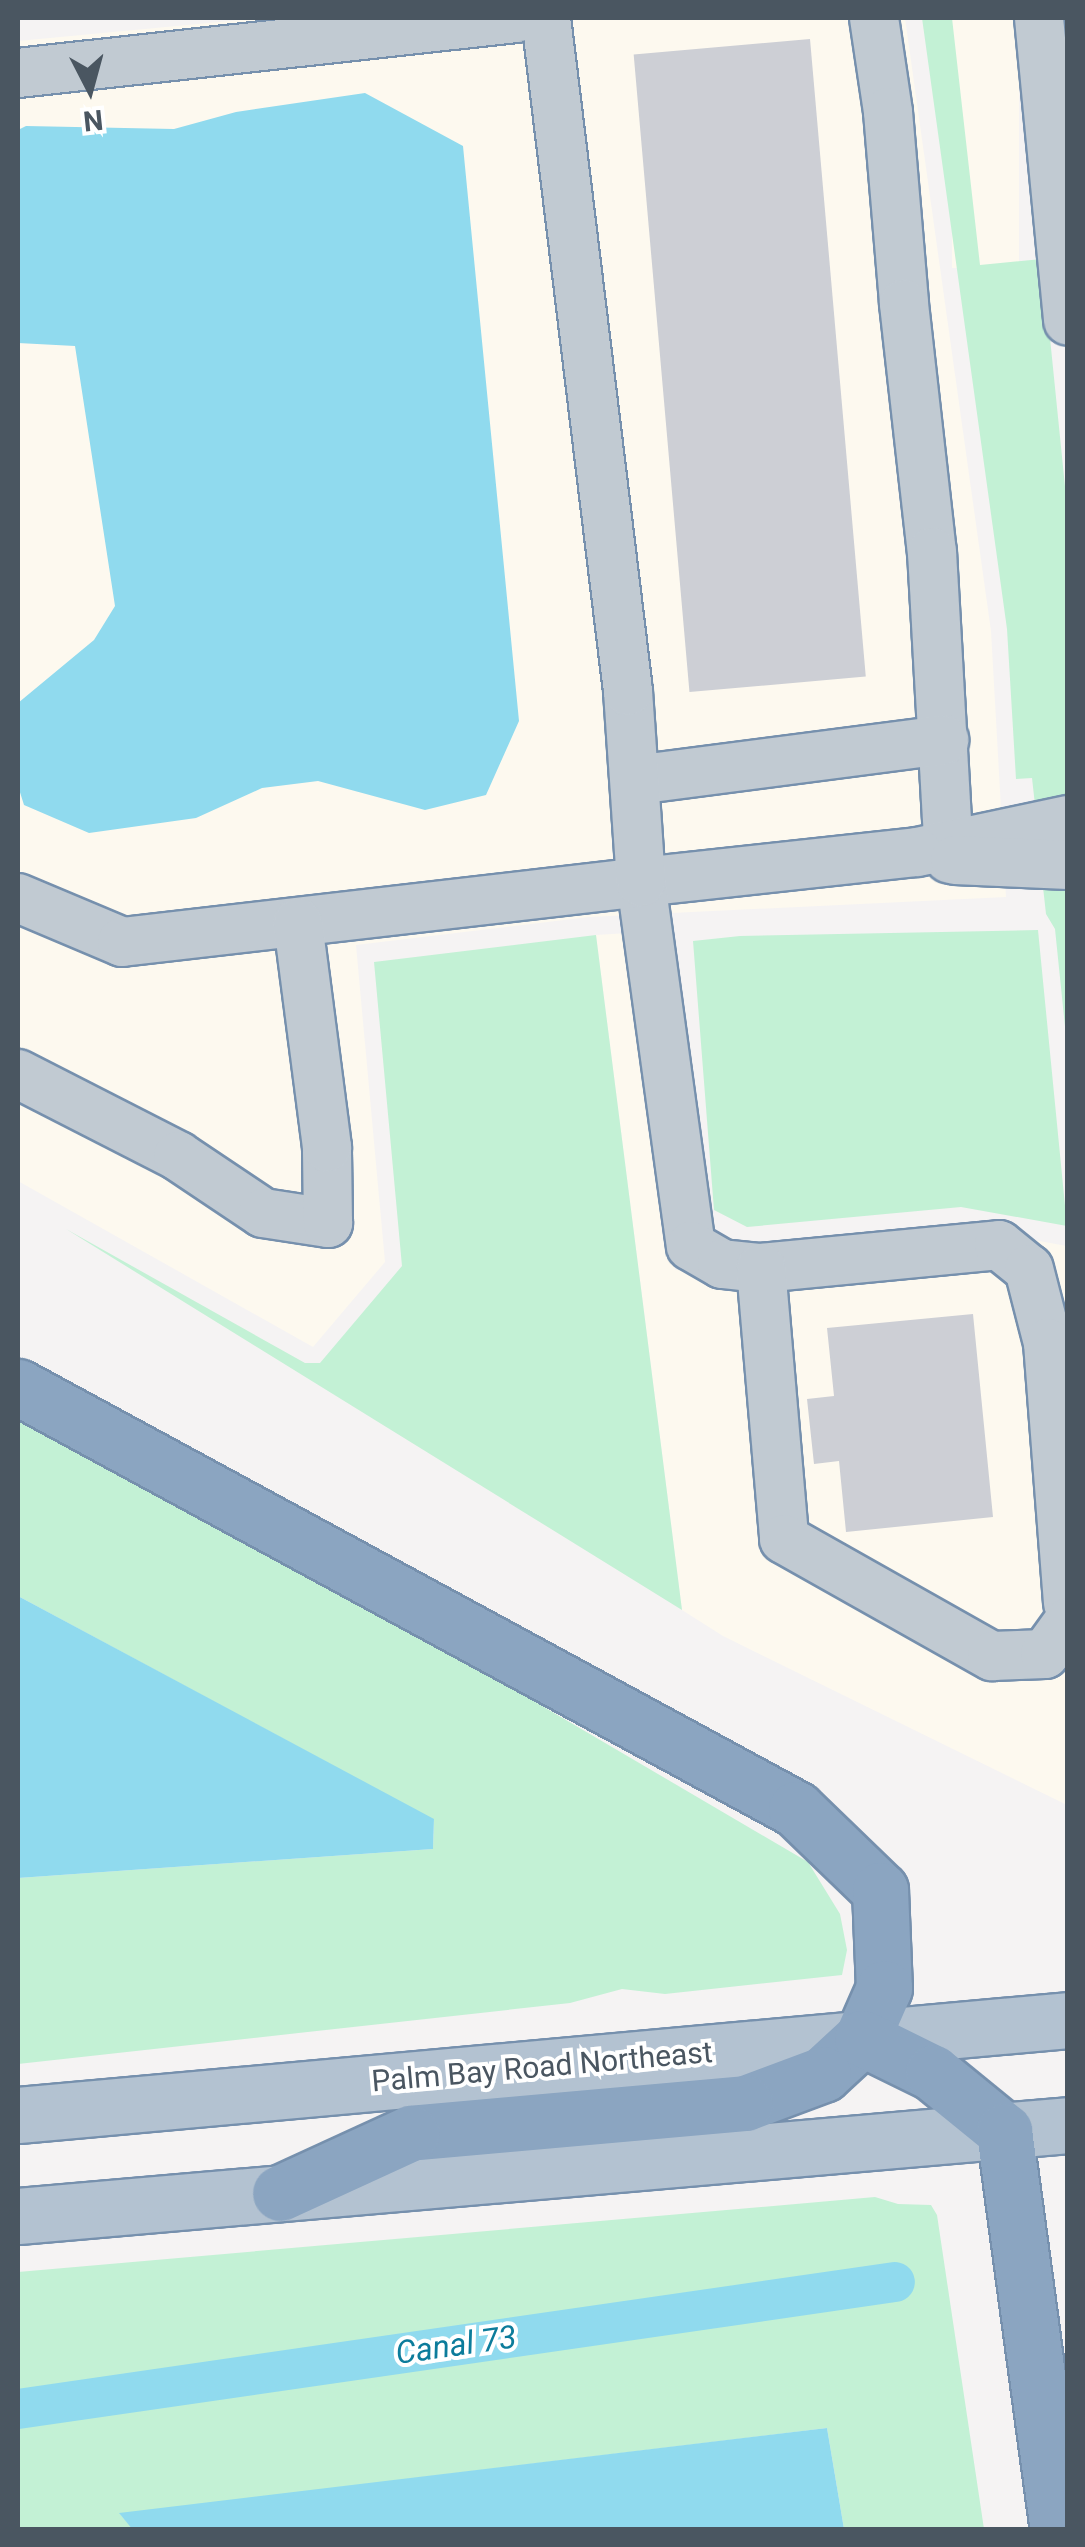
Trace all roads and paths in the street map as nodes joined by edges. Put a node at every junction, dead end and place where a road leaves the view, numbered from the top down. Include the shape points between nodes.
1 (516, 18) edge
2 (546, 18) edge
3 (874, 18) edge
4 (1039, 18) edge
5 (18, 73) edge
6 (1068, 321) edge
7 (944, 740) junction
8 (635, 780) junction
9 (1068, 820) edge
10 (938, 853) junction
11 (1068, 865) edge
12 (641, 882) junction
13 (18, 898) edge
14 (298, 923) junction
15 (18, 1074) edge
16 (761, 1268) junction
17 (18, 1387) edge
18 (1068, 1603) edge
19 (1068, 1622) edge
20 (1068, 2020) edge
21 (862, 2038) junction
22 (18, 2115) edge
23 (1068, 2124) edge
24 (1004, 2131) junction
25 (280, 2193) junction
26 (18, 2216) edge
27 (1058, 2530) edge

1 - 5 street
2 - 8 street
3 - 7 street via 932,552
4 - 6 street
7 - 8 street
7 - 10 street
8 - 12 street
9 - 10 street
10 - 11 street
10 - 12 street
12 - 14 street
12 - 16 street via 691,1246 722,1264
13 - 14 street via 122,942
14 - 15 street via 327,1148 328,1223 262,1213 178,1156
16 - 18 street via 999,1245 1029,1269 1048,1343
16 - 19 street via 784,1539 992,1656 1046,1654
17 - 21 highway via 796,1809 880,1890 884,1988
20 - 21 main road, Palm Bay Road Northeast
21 - 22 main road, Palm Bay Road Northeast
21 - 24 highway via 933,2074
21 - 25 highway via 823,2074 746,2102 411,2133
23 - 24 main road
24 - 25 main road
24 - 27 highway
25 - 26 main road

